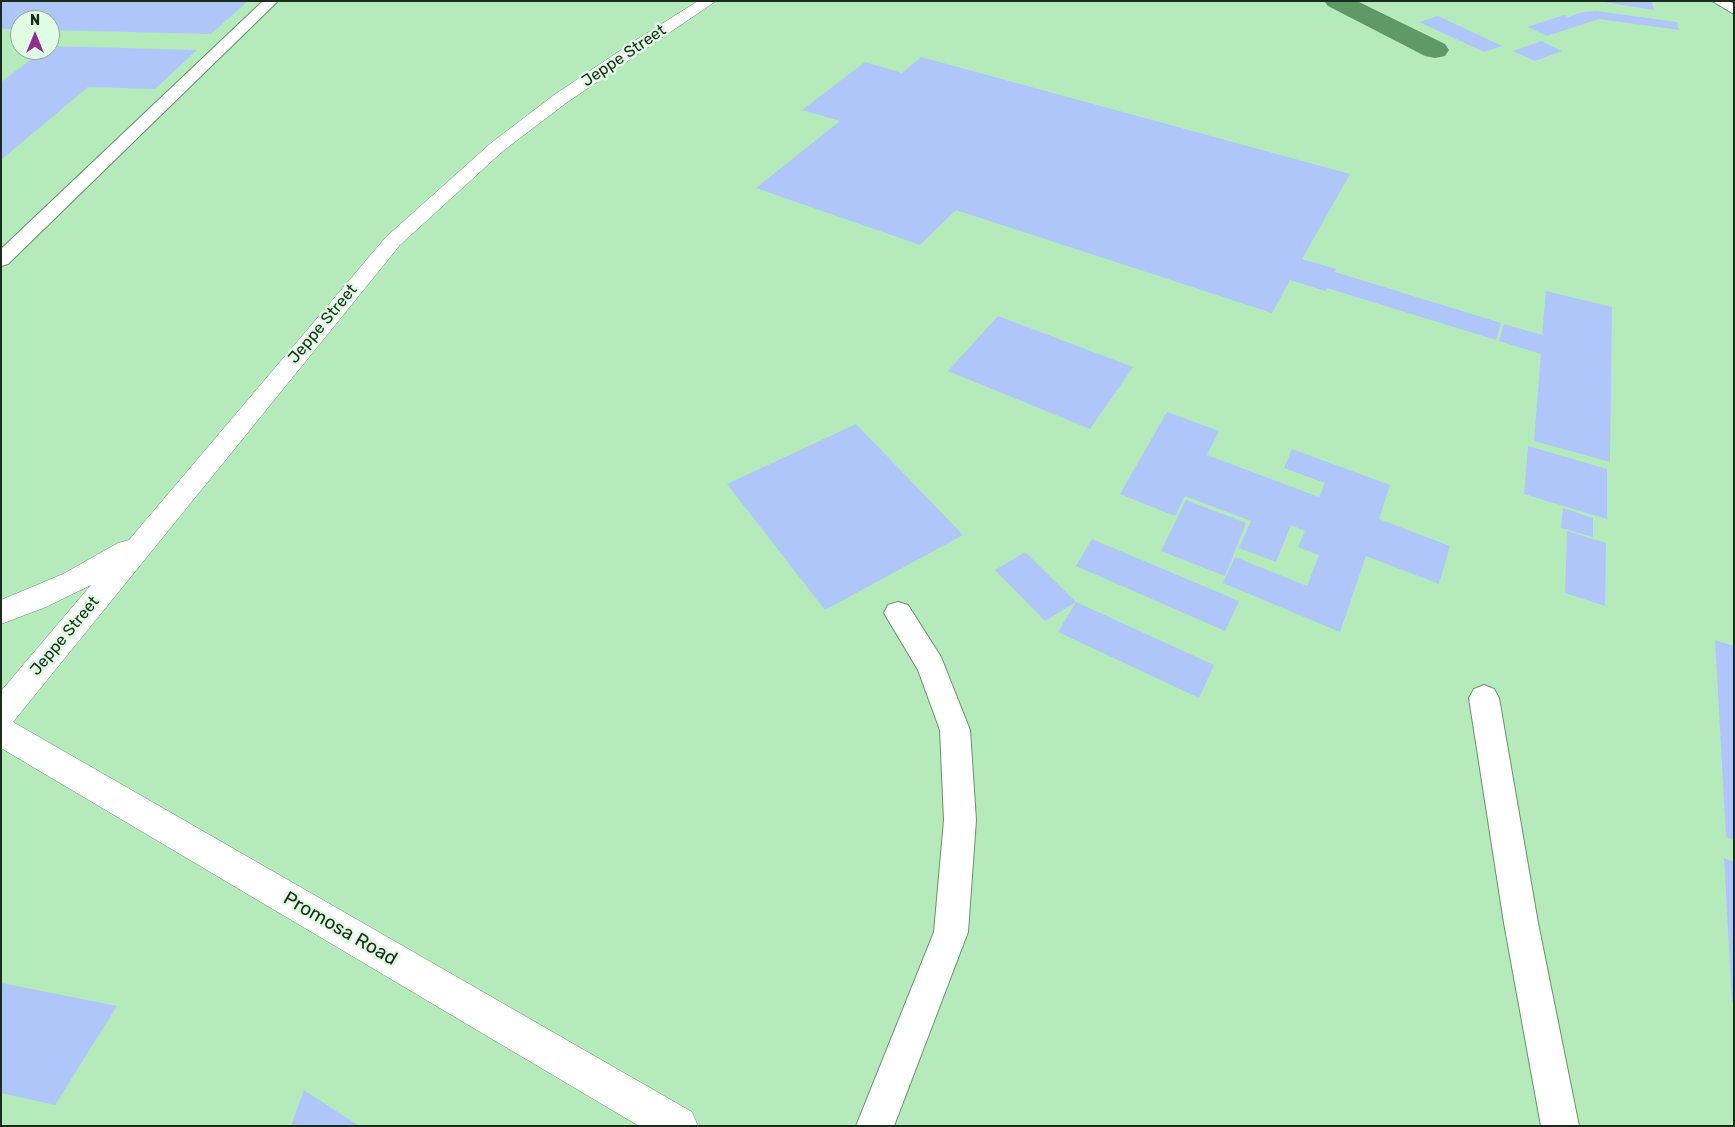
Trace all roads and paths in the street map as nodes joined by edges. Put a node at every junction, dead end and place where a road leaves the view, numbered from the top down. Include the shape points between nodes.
1 (271, 1) edge
2 (709, 1) edge
3 (1719, 1) edge
4 (1734, 10) edge
5 (1, 260) edge
6 (143, 542) junction
7 (1, 612) edge
8 (898, 613) dead end
9 (1484, 698) dead end
10 (1, 714) edge
11 (1, 732) edge
12 (678, 1126) edge
13 (875, 1126) edge
14 (1560, 1126) edge

1 - 5 lane
2 - 6 street, Jeppe Street via 560,99 497,147 393,241
3 - 4 lane
6 - 7 street via 73,582
6 - 10 street, Jeppe Street
8 - 13 lane via 931,666 955,730 960,820 951,932
9 - 14 lane via 1521,923
11 - 12 street, Promosa Road

